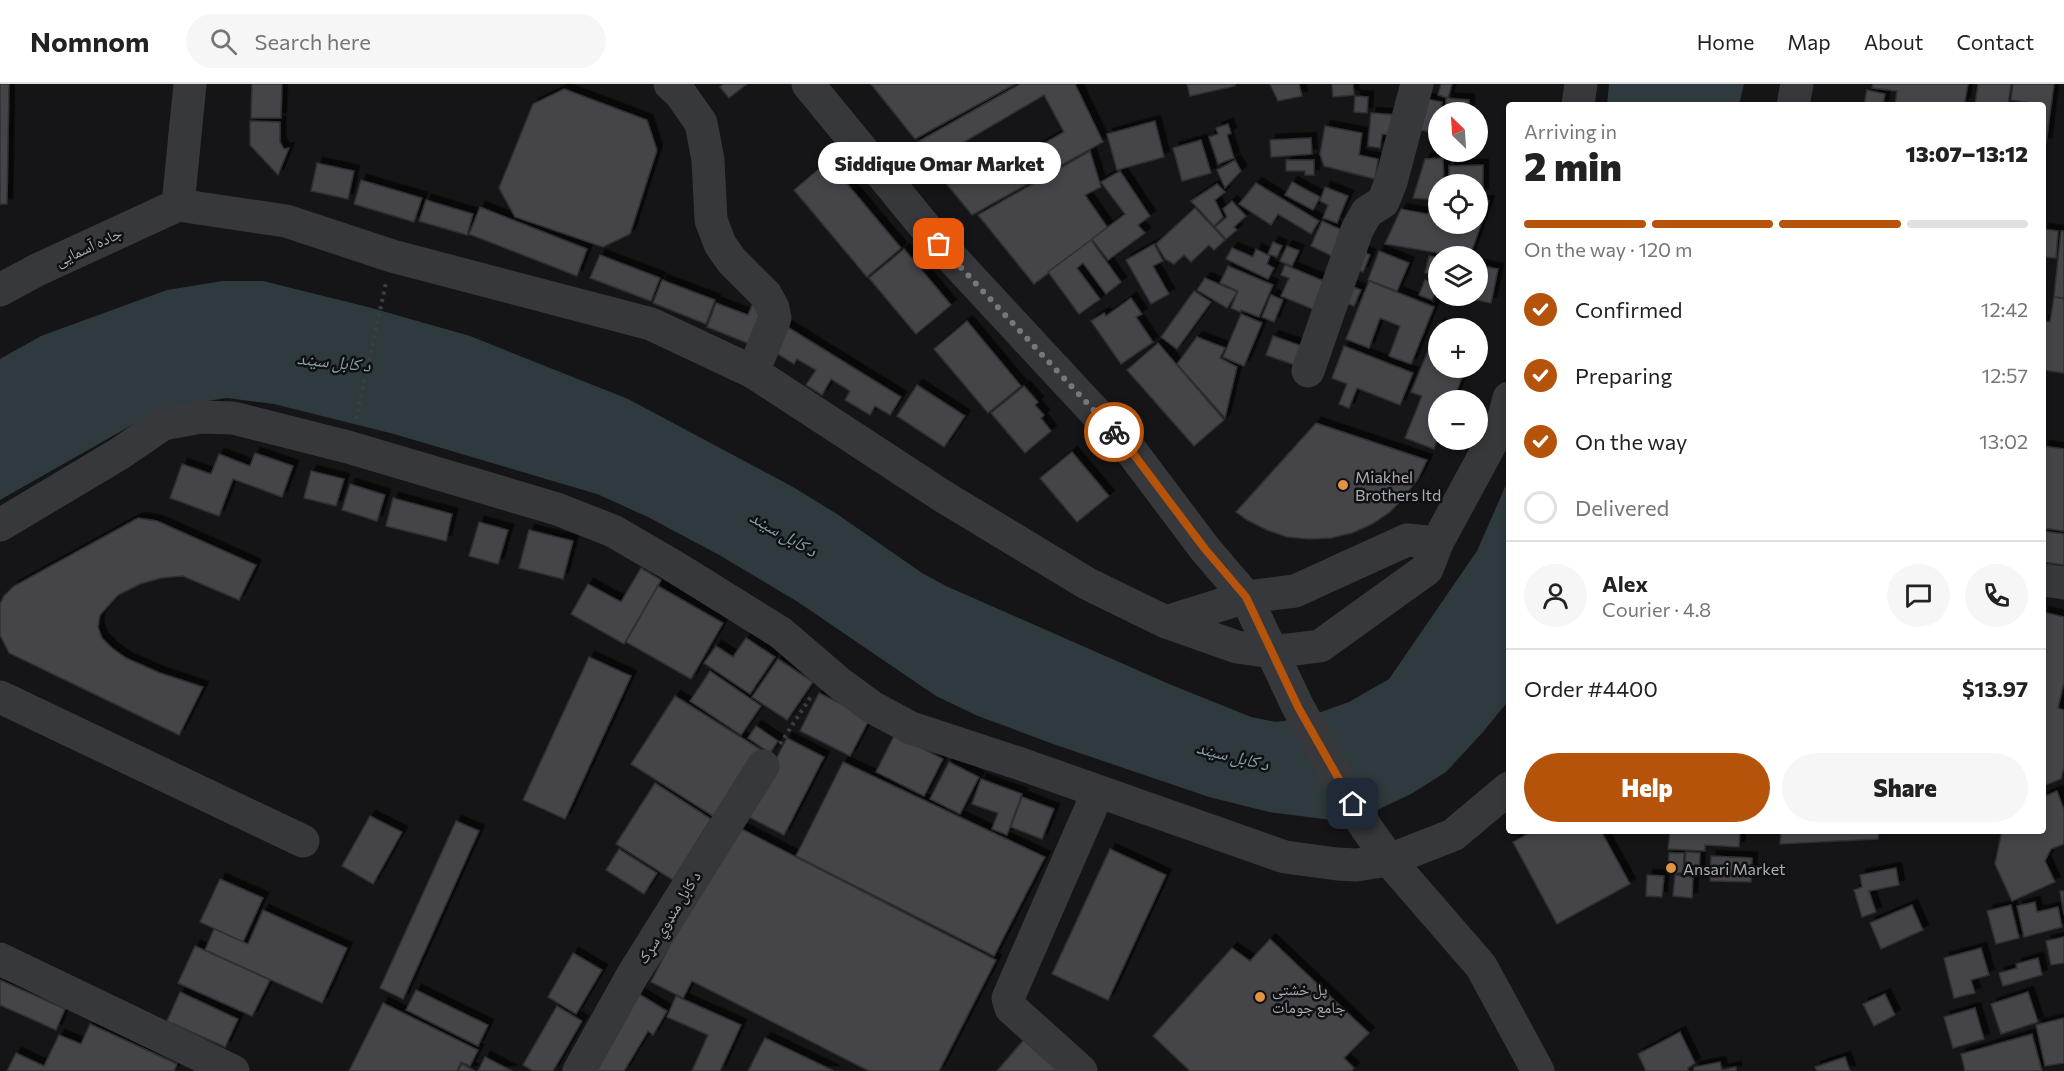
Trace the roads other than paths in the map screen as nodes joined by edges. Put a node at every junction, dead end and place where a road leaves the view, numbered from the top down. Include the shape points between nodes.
1 (190, 84) edge
2 (670, 84) edge
3 (808, 84) edge
4 (1417, 84) edge
5 (1581, 84) edge
6 (1797, 84) edge
7 (1578, 102) edge
8 (1794, 102) edge
9 (178, 205) junction
10 (0, 290) edge
11 (1308, 371) dead end
12 (753, 372) junction
13 (1506, 410) edge
14 (0, 525) edge
15 (1437, 543) junction
16 (2046, 580) edge
17 (2064, 583) edge
18 (1246, 597) junction
19 (1166, 622) junction
20 (1272, 652) junction
21 (0, 697) edge
22 (763, 766) road end
23 (1506, 791) edge
24 (1098, 792) junction
25 (303, 842) dead end
26 (1389, 860) junction
27 (0, 959) edge
28 (233, 1071) edge
29 (579, 1071) edge
30 (1081, 1071) edge
31 (1539, 1071) edge

1 - 9 street
2 - 12 street via 701,123 708,160 711,220 720,244 773,308 774,318
3 - 18 street via 939,244 1132,452
4 - 11 street via 1391,182 1383,202 1367,212 1357,230
5 - 7 street
6 - 8 street
9 - 10 street, جاده آسمایی
9 - 12 street via 286,221 392,256 651,324
12 - 19 street via 963,509 1088,584
13 - 15 street
14 - 24 street via 163,424 201,417 233,418 557,509 613,531 781,633 872,707 911,728
15 - 18 street via 1407,540 1295,591
15 - 20 street via 1427,569 1320,646
16 - 17 street
18 - 19 street
18 - 20 street
19 - 20 street via 1237,647
20 - 26 street via 1298,707
21 - 25 street
22 - 29 street, د کابل منډوي سړک via 632,976
23 - 26 street via 1453,835
24 - 26 street via 1285,856 1356,865
24 - 30 street via 1008,998 1011,1008
26 - 31 street via 1482,966
27 - 28 street

